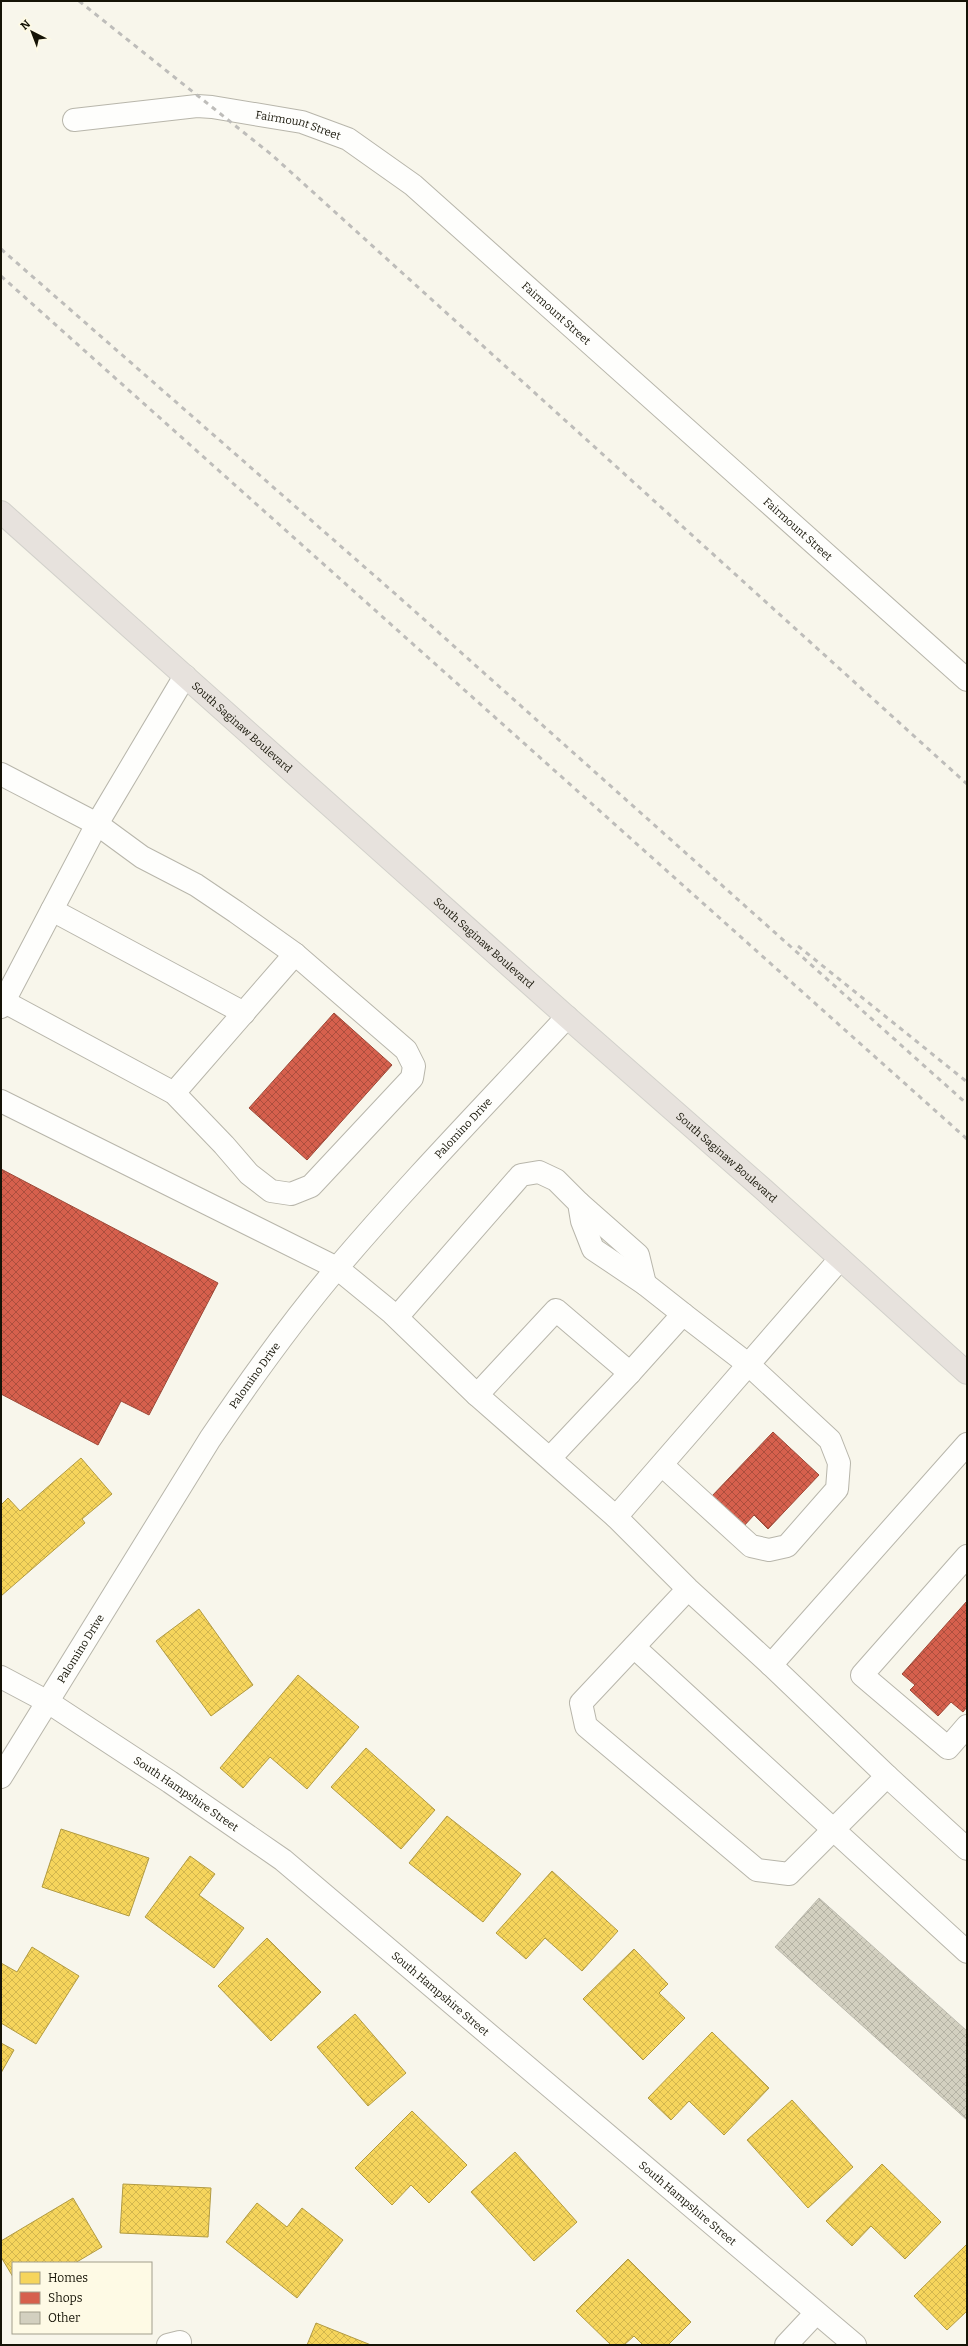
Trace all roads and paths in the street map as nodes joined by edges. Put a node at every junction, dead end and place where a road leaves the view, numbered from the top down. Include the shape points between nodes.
1 (74, 120) dead end
2 (1, 512) edge
3 (185, 676) junction
4 (967, 680) edge
5 (1, 774) edge
6 (97, 824) junction
7 (52, 910) junction
8 (295, 954) junction
9 (2, 1003) edge
10 (244, 1012) junction
11 (567, 1017) junction
12 (174, 1093) junction
13 (1, 1101) edge
14 (840, 1259) junction
15 (337, 1268) junction
16 (683, 1314) junction
17 (397, 1317) junction
18 (749, 1366) junction
19 (967, 1373) edge
20 (630, 1374) junction
21 (477, 1395) junction
22 (967, 1444) edge
23 (550, 1458) junction
24 (662, 1465) junction
25 (616, 1517) junction
26 (967, 1556) edge
27 (688, 1589) junction
28 (634, 1647) junction
29 (771, 1665) junction
30 (1, 1677) edge
31 (48, 1702) junction
32 (967, 1726) edge
33 (888, 1776) junction
34 (1, 1777) edge
35 (834, 1829) junction
36 (963, 1838) edge
37 (967, 1952) edge
38 (816, 2313) junction
39 (786, 2345) edge
40 (854, 2345) edge

1 - 4 street, Fairmount Street via 197,106 302,122 348,138 413,185
2 - 3 main road, South Saginaw Boulevard
3 - 6 street
3 - 11 main road, South Saginaw Boulevard
5 - 6 street
6 - 7 street
6 - 8 street via 142,857 196,885
7 - 9 street
7 - 10 street
8 - 10 street
8 - 12 street via 406,1050 414,1066 412,1078 311,1186 291,1194 271,1191 249,1174
9 - 12 street
10 - 12 street
11 - 14 main road, South Saginaw Boulevard
11 - 15 street, Palomino Drive
13 - 15 street
14 - 18 street
14 - 19 main road, South Saginaw Boulevard
15 - 17 street
15 - 31 street, Palomino Drive via 246,1387 210,1439
16 - 17 street via 645,1284 593,1249 582,1221 579,1203 556,1180 539,1172 522,1175
16 - 18 street
16 - 20 street
17 - 21 street
18 - 24 street
18 - 24 street via 830,1440 839,1463 837,1489 787,1546 770,1550 752,1546
20 - 21 street via 556,1310
20 - 23 street
21 - 23 street
22 - 29 street
23 - 25 street
24 - 25 street
25 - 27 street
26 - 32 street via 862,1675 948,1748
27 - 28 street
27 - 29 street
28 - 35 street
28 - 35 street via 582,1703 586,1726 757,1870 789,1874
29 - 33 street
30 - 31 street, South Hampshire Street
31 - 34 street, Palomino Drive
31 - 38 street, South Hampshire Street via 283,1860
33 - 35 street
33 - 36 street
35 - 37 street
38 - 39 street
38 - 40 street, South Hampshire Street

